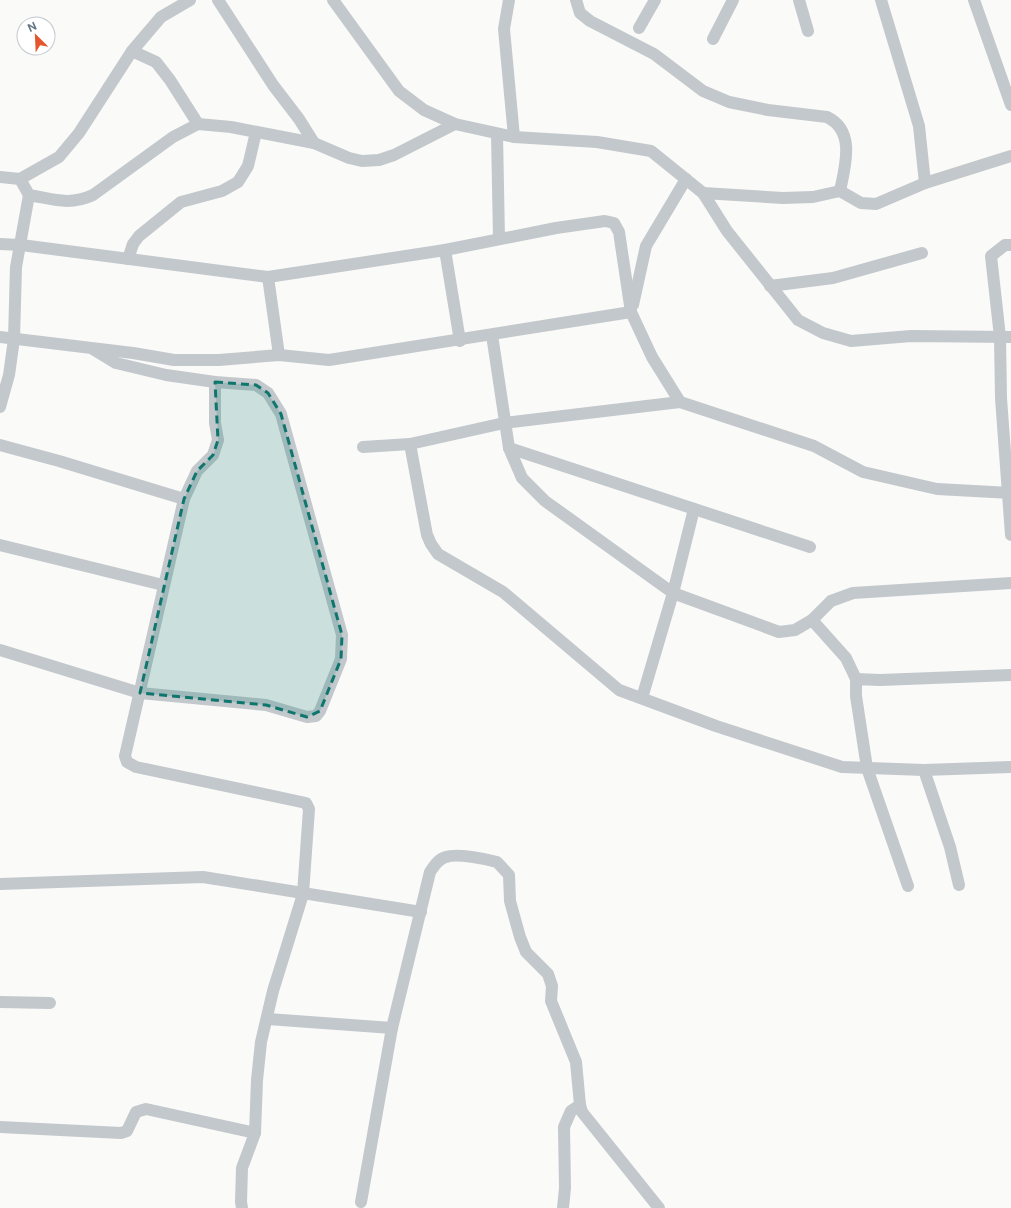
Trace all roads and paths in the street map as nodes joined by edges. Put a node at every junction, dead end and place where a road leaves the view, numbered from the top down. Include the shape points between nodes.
1 (190, 0) edge
2 (218, 0) edge
3 (333, 0) edge
4 (509, 0) edge
5 (576, 0) edge
6 (655, 0) edge
7 (733, 0) edge
8 (799, 0) edge
9 (881, 0) edge
10 (974, 0) edge
11 (639, 28) dead end
12 (808, 31) dead end
13 (712, 39) dead end
14 (132, 51) junction
15 (1011, 105) edge
16 (198, 124) junction
17 (455, 124) junction
18 (256, 132) junction
19 (497, 134) junction
20 (514, 137) junction
21 (314, 143) junction
22 (1011, 156) edge
23 (0, 177) edge
24 (20, 179) junction
25 (686, 179) junction
26 (926, 183) junction
27 (840, 190) junction
28 (702, 193) junction
29 (29, 195) junction
30 (499, 239) junction
31 (0, 244) edge
32 (21, 245) junction
33 (1011, 245) edge
34 (445, 250) junction
35 (922, 254) dead end
36 (128, 259) junction
37 (268, 277) junction
38 (770, 286) junction
39 (631, 312) junction
40 (492, 335) junction
41 (0, 337) edge
42 (1006, 337) edge
43 (14, 339) junction
44 (460, 341) junction
45 (93, 349) junction
46 (279, 355) junction
47 (215, 382) junction
48 (1006, 398) edge
49 (680, 402) junction
50 (0, 407) edge
51 (504, 423) junction
52 (410, 444) junction
53 (0, 445) edge
54 (363, 447) dead end
55 (508, 448) junction
56 (1010, 492) edge
57 (184, 499) junction
58 (694, 509) junction
59 (1011, 535) edge
60 (0, 545) edge
61 (810, 548) dead end
62 (1011, 583) edge
63 (163, 585) junction
64 (673, 593) junction
65 (812, 620) junction
66 (0, 650) edge
67 (1011, 675) edge
68 (856, 679) junction
69 (140, 693) junction
70 (642, 698) junction
71 (1011, 767) edge
72 (867, 768) junction
73 (924, 770) junction
74 (0, 884) edge
75 (959, 885) dead end
76 (908, 886) dead end
77 (303, 894) junction
78 (421, 912) junction
79 (0, 1002) edge
80 (50, 1003) dead end
81 (268, 1019) junction
82 (392, 1028) junction
83 (580, 1105) junction
84 (0, 1127) edge
85 (255, 1133) junction
86 (361, 1202) dead end
87 (242, 1208) edge
88 (563, 1208) edge
89 (659, 1208) edge

1 - 14 street via 161,17
2 - 21 street
3 - 17 street via 399,91 424,110
4 - 20 street via 504,29
5 - 27 street via 580,13 590,21 654,54 702,91 729,102 768,110 827,117 836,122 842,128 847,155
6 - 11 street
7 - 13 street
8 - 12 street
9 - 26 street via 918,126
10 - 15 street
14 - 16 street via 156,62
14 - 24 street via 79,133 59,157
16 - 18 street
16 - 29 street via 173,137 93,195 82,200 71,202
17 - 19 street
17 - 21 street via 379,160 349,158
18 - 21 street
18 - 36 street via 248,166 238,182 222,191 182,202 139,236
19 - 20 street
19 - 30 street
20 - 25 street via 597,142 651,151
22 - 26 street
23 - 24 street
24 - 29 street
25 - 28 street
25 - 39 street via 646,246
26 - 27 street via 876,204 861,203
27 - 28 street via 813,197 783,198
28 - 38 street via 727,231
29 - 32 street
30 - 34 street
30 - 39 street via 605,221 614,224 618,232
31 - 32 street
32 - 36 street
32 - 43 street via 16,267
33 - 42 street via 1001,247 991,256
34 - 37 street
34 - 44 street
35 - 38 street via 833,278
36 - 37 street
37 - 46 street
38 - 42 street via 798,320 823,333 850,341 910,336
39 - 40 street
39 - 49 street via 652,357
40 - 44 street
40 - 51 street
41 - 43 street
42 - 48 street
43 - 45 street
43 - 50 street via 9,375
44 - 46 street via 329,360
45 - 46 street via 174,360 218,360
45 - 47 street via 116,363 166,375
47 - 57 street via 215,423 218,440 214,455 197,471
47 - 69 street via 256,385 268,393 281,414 342,635 341,659 320,711 316,716 307,718 266,705
48 - 56 street
49 - 51 street
49 - 56 street via 814,446 864,472 937,489
51 - 52 street
51 - 55 street
52 - 54 street
52 - 70 street via 427,535 438,554 503,592 619,690
53 - 57 street
55 - 58 street
55 - 64 street via 522,478 545,500
56 - 59 street
57 - 63 street
58 - 61 street
58 - 64 street
60 - 63 street
62 - 65 street via 852,593 831,601
63 - 69 street
64 - 65 street via 779,632 795,630
64 - 70 street
65 - 68 street via 846,658
66 - 69 street
67 - 68 street
68 - 72 street via 856,696
69 - 77 street via 126,748 127,762 136,767 306,803 309,810
70 - 72 street via 716,726 842,767
71 - 73 street
72 - 73 street
72 - 76 street
73 - 75 street via 950,847
74 - 77 street via 202,877
77 - 78 street
77 - 81 street via 273,991
78 - 82 street
78 - 83 street via 430,872 440,859 454,856 490,860 503,867 509,875 510,901 526,952 548,974 552,986 551,1002 576,1062
79 - 80 street
81 - 82 street
81 - 85 street via 261,1042 256,1080
82 - 86 street
83 - 88 street via 571,1111 564,1127
83 - 89 street via 586,1118
84 - 85 street via 121,1133 127,1131 136,1112 146,1109
85 - 87 street via 242,1168

